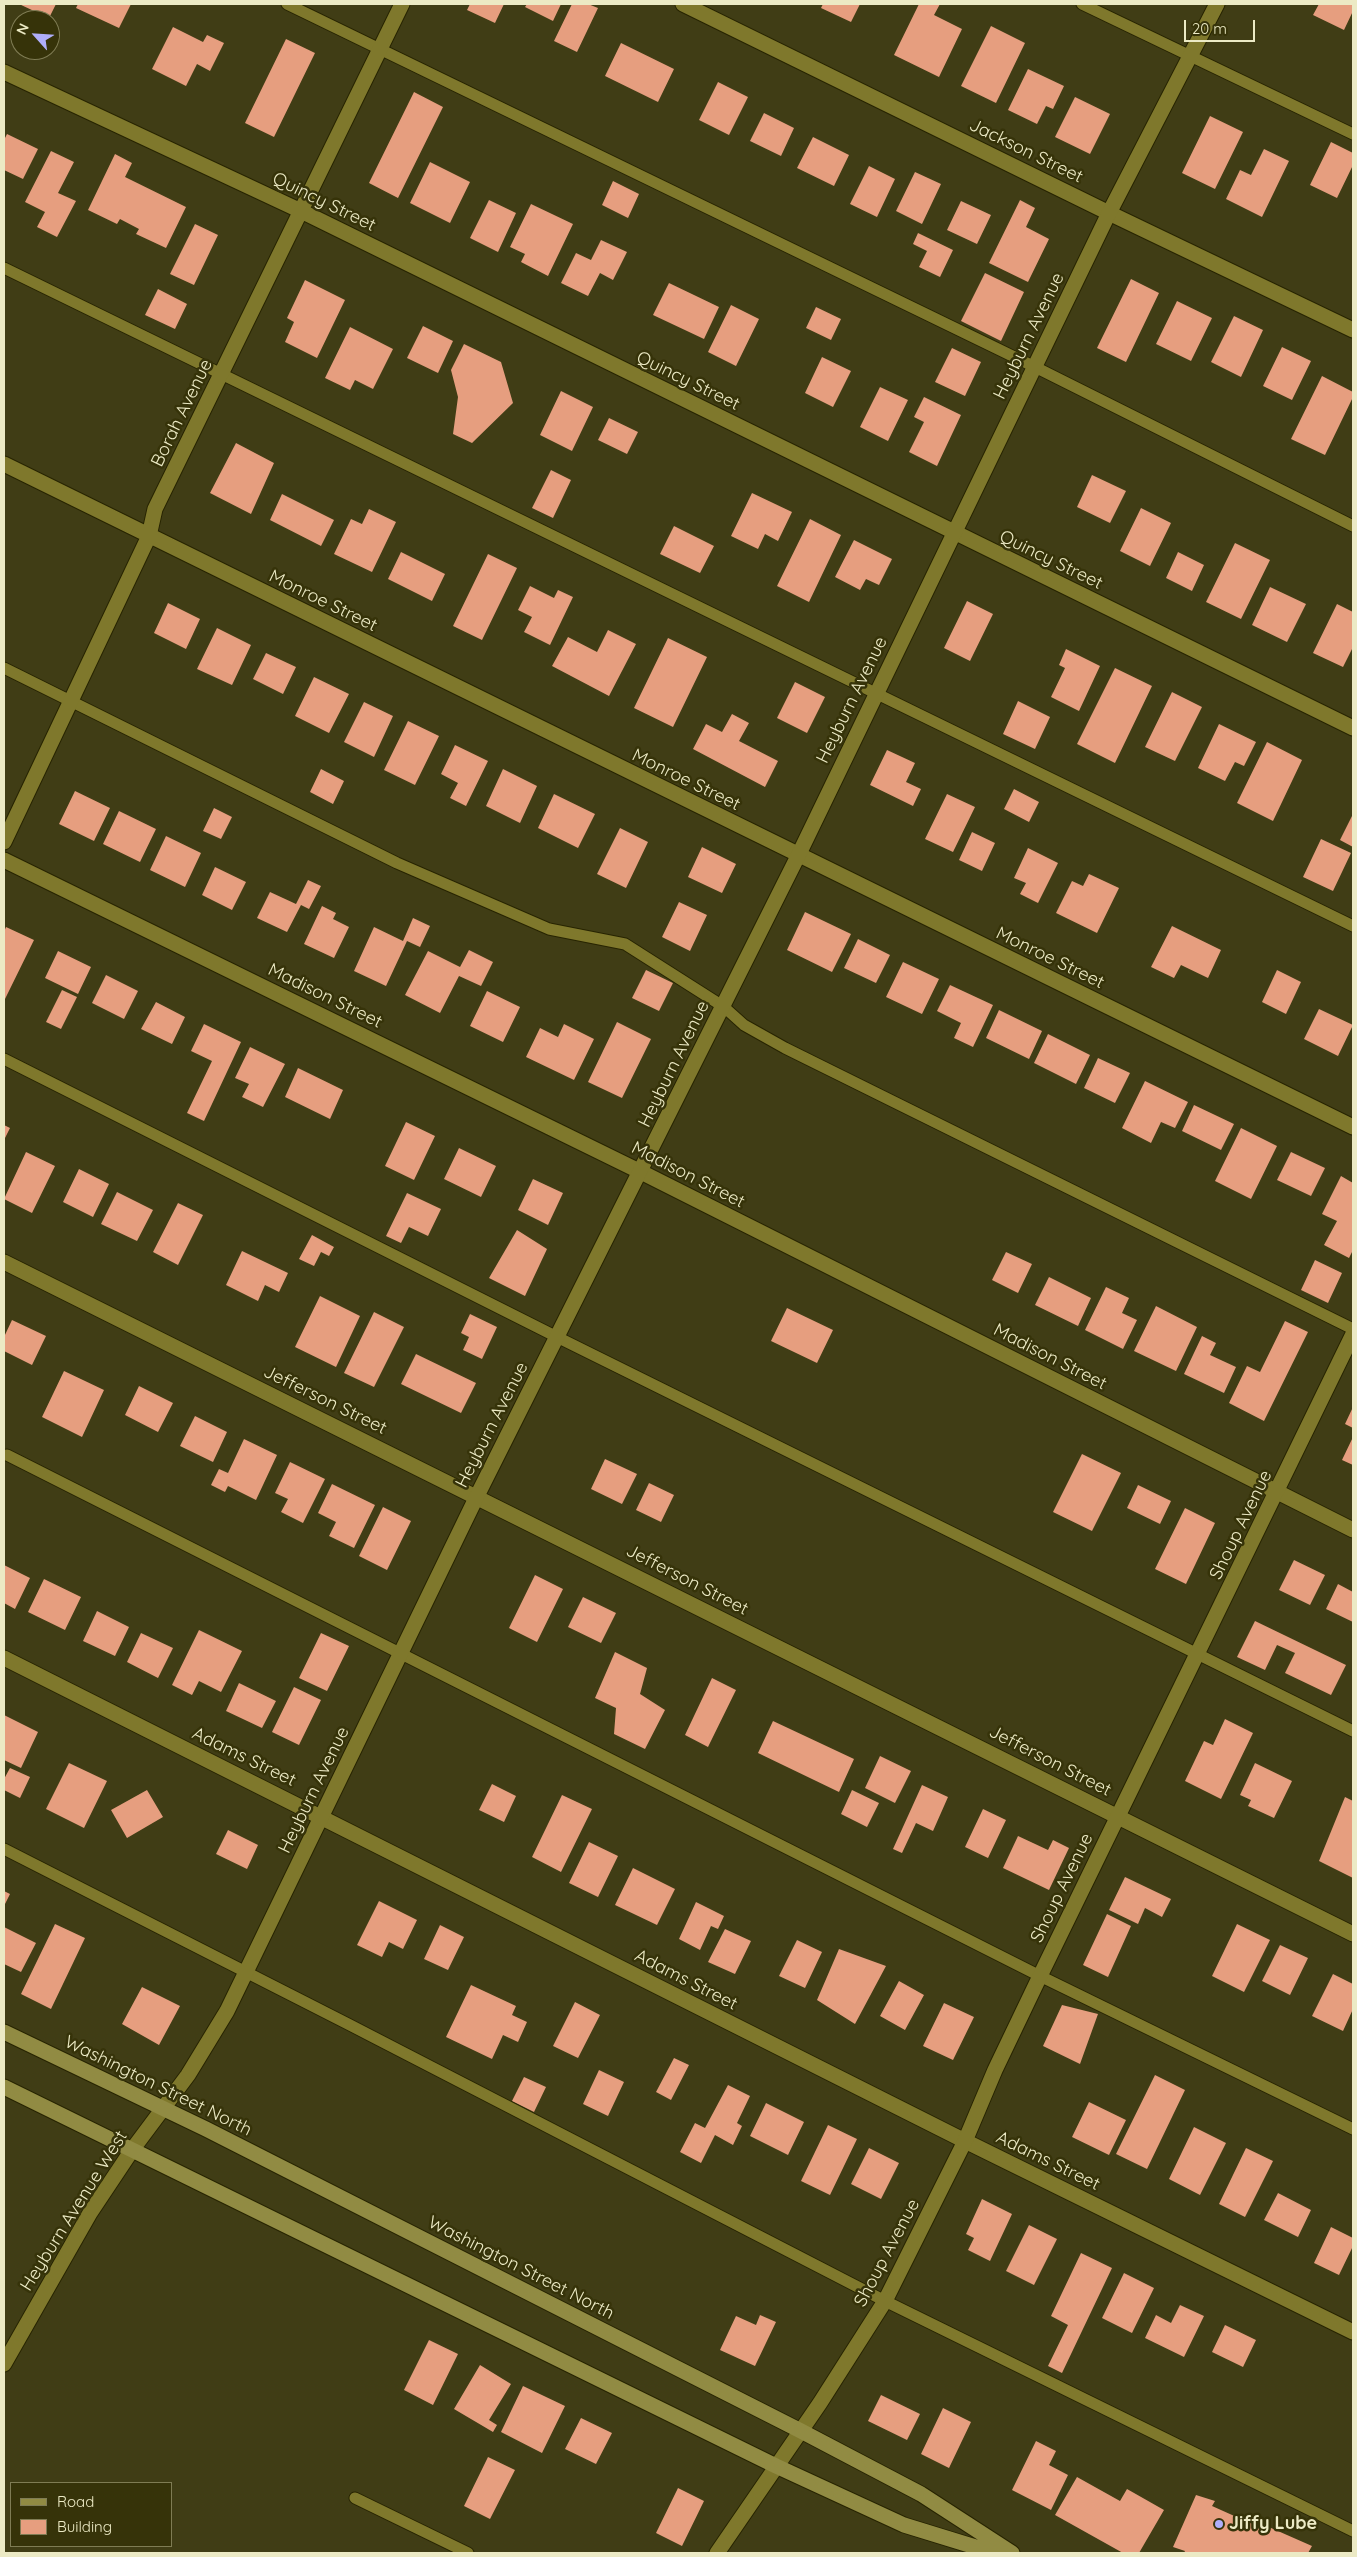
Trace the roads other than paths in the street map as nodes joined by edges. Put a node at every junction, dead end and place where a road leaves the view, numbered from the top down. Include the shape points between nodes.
1 (287, 4) edge
2 (402, 4) edge
3 (683, 4) edge
4 (1082, 4) edge
5 (1217, 4) edge
6 (380, 50) junction
7 (1190, 55) junction
8 (4, 72) edge
9 (1353, 134) edge
10 (301, 211) junction
11 (1109, 213) junction
12 (4, 268) edge
13 (1353, 330) edge
14 (1035, 367) junction
15 (221, 375) junction
16 (4, 464) edge
17 (1353, 526) edge
18 (953, 533) junction
19 (149, 536) junction
20 (4, 668) edge
21 (876, 694) junction
22 (71, 702) junction
23 (1353, 728) edge
24 (4, 842) edge
25 (798, 856) junction
26 (4, 860) edge
27 (1353, 926) edge
28 (724, 1007) junction
29 (4, 1059) edge
30 (1353, 1127) edge
31 (641, 1172) junction
32 (4, 1262) edge
33 (1353, 1329) edge
34 (1353, 1334) edge
35 (557, 1337) junction
36 (7, 1455) dead end
37 (1277, 1493) junction
38 (477, 1496) junction
39 (1353, 1530) edge
40 (400, 1654) junction
41 (1197, 1655) junction
42 (4, 1658) edge
43 (1353, 1731) edge
44 (322, 1817) junction
45 (1119, 1817) junction
46 (4, 1849) edge
47 (1353, 1934) edge
48 (246, 1973) junction
49 (1040, 1976) junction
50 (4, 2032) edge
51 (4, 2087) edge
52 (163, 2109) junction
53 (1353, 2129) edge
54 (147, 2130) joint
55 (965, 2141) junction
56 (132, 2150) junction
57 (885, 2301) junction
58 (1353, 2332) edge
59 (4, 2364) edge
60 (801, 2431) junction
61 (776, 2466) junction
62 (355, 2498) dead end
63 (1353, 2531) edge
64 (468, 2553) edge
65 (717, 2553) edge
66 (995, 2553) edge
67 (1012, 2553) edge

1 - 6 lane
2 - 6 street, Borah Avenue
3 - 11 street, Jackson Street
4 - 7 lane
5 - 7 street, Heyburn Avenue
6 - 10 street, Borah Avenue
6 - 14 lane
7 - 9 lane
7 - 11 street, Heyburn Avenue
8 - 10 street, Quincy Street
10 - 15 street, Borah Avenue
10 - 18 street, Quincy Street
11 - 13 street, Jackson Street
11 - 14 street, Heyburn Avenue
12 - 15 lane
14 - 17 lane
14 - 18 street, Heyburn Avenue
15 - 19 street, Borah Avenue via 155,509
15 - 21 lane
16 - 19 street, Monroe Street
18 - 21 street, Heyburn Avenue
18 - 23 street, Quincy Street
19 - 22 street, Borah Avenue
19 - 25 street, Monroe Street
20 - 22 lane
21 - 25 street, Heyburn Avenue
21 - 27 lane
22 - 24 street, Borah Avenue
22 - 28 lane via 406,867 549,929 625,944
25 - 28 street, Heyburn Avenue
25 - 30 street, Monroe Street
26 - 31 street, Madison Street
28 - 31 street, Heyburn Avenue
28 - 33 lane via 744,1025 785,1048
29 - 35 lane
31 - 35 street, Heyburn Avenue
31 - 37 street, Madison Street
32 - 38 street, Jefferson Street
34 - 37 street, Shoup Avenue
35 - 38 street, Heyburn Avenue
35 - 41 lane
36 - 40 lane
37 - 39 street, Madison Street
37 - 41 street, Shoup Avenue
38 - 40 street, Heyburn Avenue
38 - 45 street, Jefferson Street
40 - 44 street, Heyburn Avenue
40 - 49 lane
41 - 43 lane
41 - 45 street, Shoup Avenue
42 - 44 street, Adams Street
44 - 48 street, Heyburn Avenue
44 - 55 street, Adams Street
45 - 47 street, Jefferson Street
45 - 49 street, Shoup Avenue
46 - 48 lane
48 - 52 street, Heyburn Avenue via 188,2075
48 - 57 lane
49 - 53 lane
49 - 55 street, Shoup Avenue
50 - 52 main road, Washington Street North
51 - 56 main road
52 - 54 street, Heyburn Avenue
52 - 60 main road, Washington Street North
54 - 56 street, Heyburn Avenue West
55 - 57 street, Shoup Avenue
55 - 58 street, Adams Street
56 - 59 street, Heyburn Avenue West via 90,2213
56 - 61 main road
57 - 60 street, Shoup Avenue
57 - 63 lane
60 - 61 street, Shoup Avenue
60 - 67 main road, Washington Street North via 921,2494
61 - 65 street, Shoup Avenue
61 - 66 main road via 904,2525
62 - 64 lane

